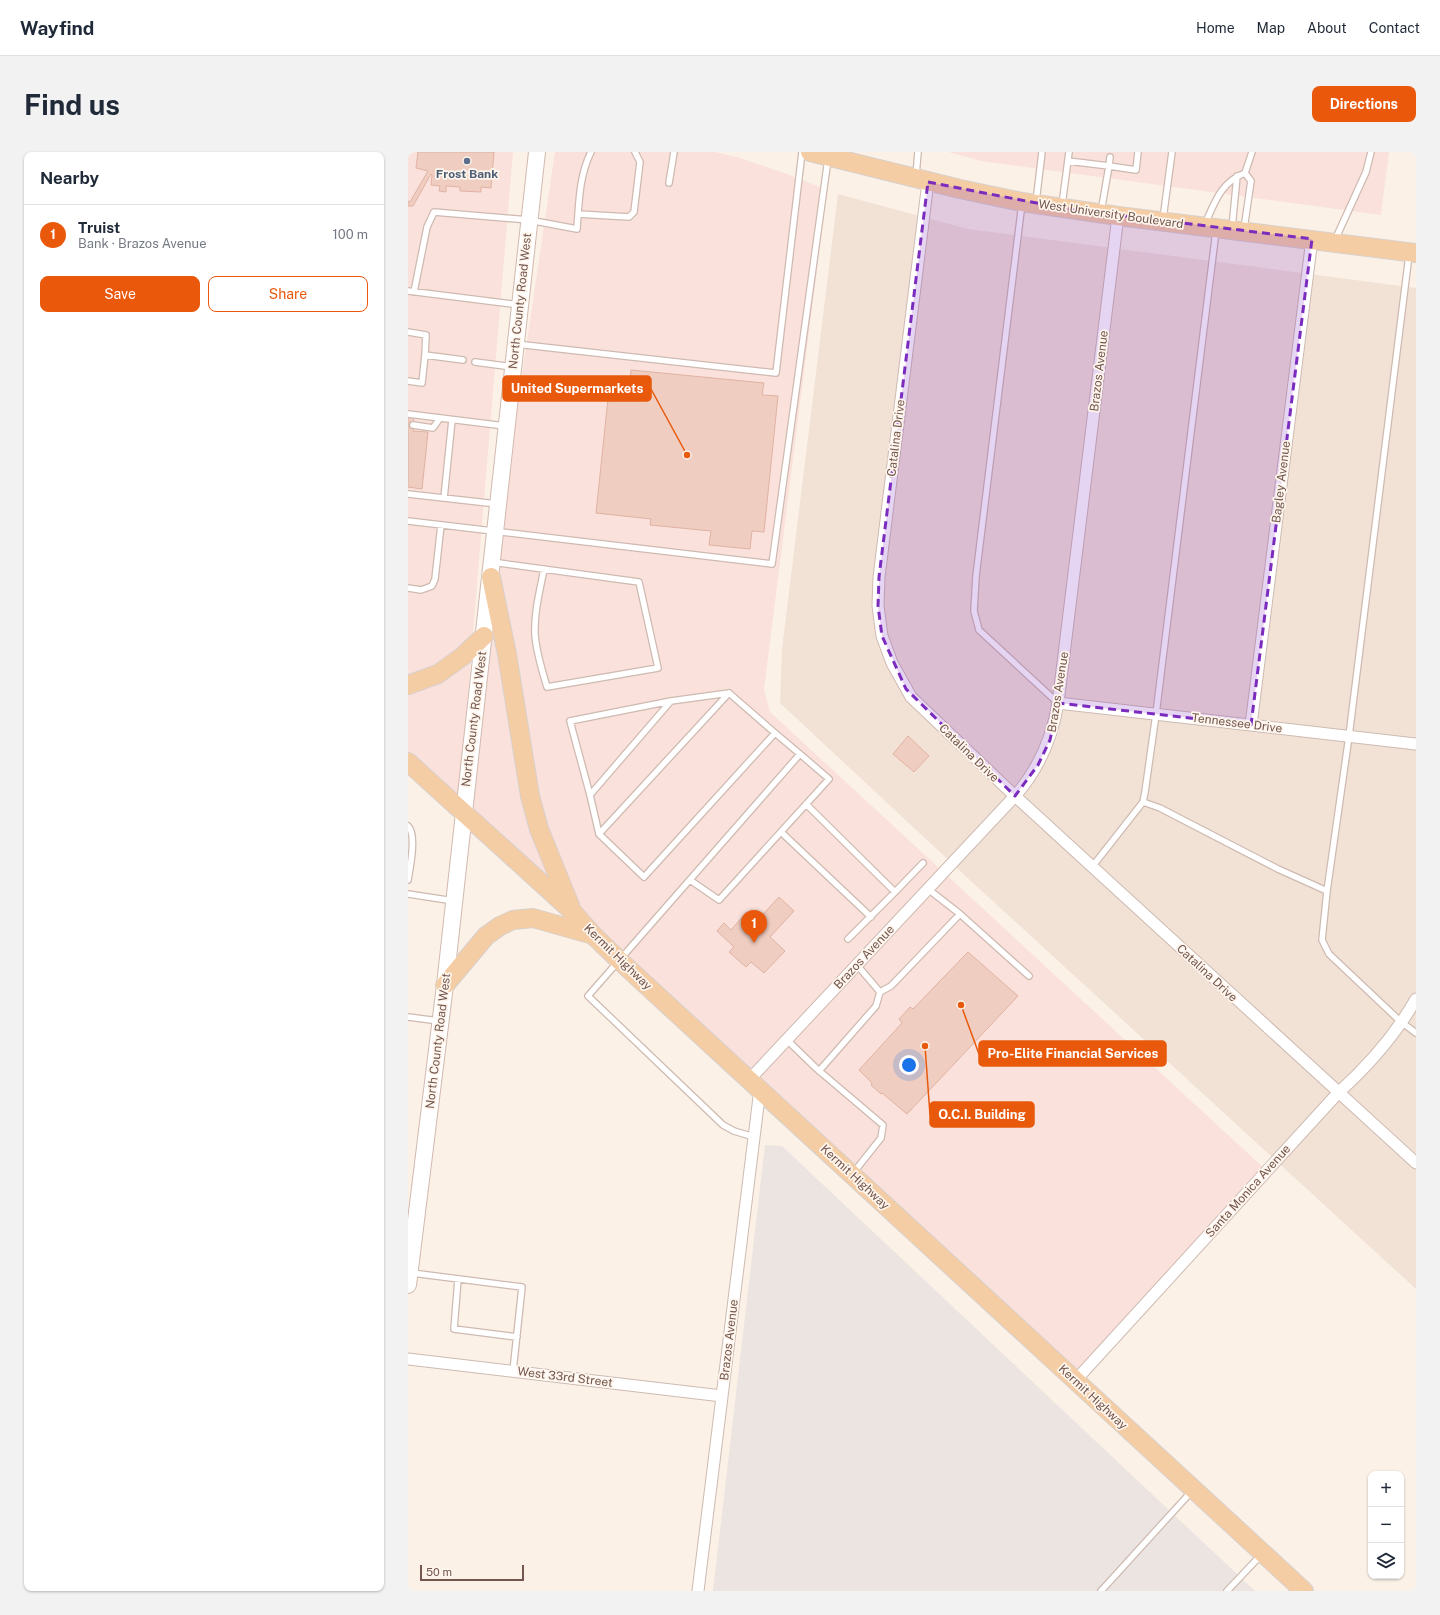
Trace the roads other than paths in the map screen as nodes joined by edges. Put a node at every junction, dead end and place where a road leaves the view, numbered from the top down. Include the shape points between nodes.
1 (537, 152) edge
2 (591, 152) edge
3 (635, 152) edge
4 (674, 152) edge
5 (802, 152) edge
6 (810, 152) edge
7 (918, 152) edge
8 (1042, 152) edge
9 (1069, 152) edge
10 (1138, 152) edge
11 (1172, 152) edge
12 (1252, 152) edge
13 (1371, 152) edge
14 (829, 157) junction
15 (1110, 157) dead end
16 (1068, 161) junction
17 (1109, 166) junction
18 (1245, 173) junction
19 (1237, 176) junction
20 (922, 180) junction
21 (669, 184) dead end
22 (1029, 203) junction
23 (1062, 208) junction
24 (578, 214) junction
25 (1109, 215) junction
26 (529, 220) junction
27 (1162, 222) junction
28 (1224, 229) junction
29 (1312, 240) junction
30 (1334, 242) junction
31 (1413, 253) edge
32 (408, 291) edge
33 (414, 292) junction
34 (520, 305) junction
35 (408, 332) edge
36 (516, 344) junction
37 (425, 355) junction
38 (463, 360) dead end
39 (475, 362) dead end
40 (513, 368) junction
41 (408, 381) edge
42 (408, 414) edge
43 (440, 418) junction
44 (452, 420) junction
45 (413, 425) dead end
46 (507, 426) junction
47 (408, 494) edge
48 (444, 498) junction
49 (498, 505) junction
50 (408, 521) edge
51 (441, 525) junction
52 (496, 531) junction
53 (544, 569) junction
54 (491, 570) junction
55 (408, 588) edge
56 (484, 636) junction
57 (408, 685) edge
58 (729, 693) junction
59 (671, 701) junction
60 (1058, 703) junction
61 (1156, 714) junction
62 (1251, 725) junction
63 (775, 733) junction
64 (1349, 736) junction
65 (1416, 744) edge
66 (800, 754) junction
67 (408, 762) edge
68 (590, 795) junction
69 (1015, 796) junction
70 (1143, 802) junction
71 (806, 804) junction
72 (464, 814) junction
73 (408, 826) edge
74 (781, 832) junction
75 (600, 834) junction
76 (923, 862) dead end
77 (1092, 867) junction
78 (408, 880) edge
79 (690, 880) junction
80 (928, 889) junction
81 (1327, 891) junction
82 (895, 892) junction
83 (408, 894) edge
84 (454, 901) junction
85 (572, 911) junction
86 (960, 914) junction
87 (871, 917) junction
88 (593, 935) junction
89 (848, 939) dead end
90 (620, 961) junction
91 (857, 965) junction
92 (1029, 976) dead end
93 (444, 985) junction
94 (880, 992) junction
95 (1416, 999) edge
96 (408, 1016) edge
97 (440, 1021) junction
98 (1400, 1021) junction
99 (1416, 1033) edge
100 (787, 1040) junction
101 (819, 1071) junction
102 (754, 1085) junction
103 (1338, 1093) junction
104 (754, 1137) junction
105 (1413, 1158) edge
106 (852, 1174) junction
107 (410, 1248) edge
108 (409, 1279) edge
109 (458, 1279) junction
110 (517, 1337) junction
111 (408, 1359) edge
112 (513, 1371) junction
113 (1075, 1381) junction
114 (722, 1396) junction
115 (1193, 1489) junction
116 (1263, 1553) junction
117 (698, 1591) edge
118 (1101, 1591) edge
119 (1227, 1591) edge
120 (1304, 1591) edge

1 - 26 main road, North County Road West
2 - 24 lane via 585,162
3 - 24 lane via 640,162 634,212 629,217
4 - 21 lane
5 - 36 lane via 776,373
6 - 14 main road, West University Boulevard
7 - 20 lane
8 - 22 lane
9 - 16 lane
10 - 17 lane via 1136,170
11 - 27 lane
12 - 18 lane
13 - 30 lane via 1366,172
14 - 20 main road, West University Boulevard
14 - 52 lane via 772,564
15 - 17 lane
16 - 17 lane
16 - 23 lane
17 - 25 lane
18 - 19 lane
18 - 28 lane via 1251,181
19 - 28 lane
19 - 28 lane via 1221,190
20 - 22 main road, West University Boulevard
20 - 69 street, Catalina Drive via 879,577 878,606 882,636 892,664 911,697
22 - 23 main road, West University Boulevard
22 - 60 lane via 978,561 974,611 980,630
23 - 25 main road, West University Boulevard
24 - 26 lane via 577,229
25 - 27 main road, West University Boulevard
25 - 60 street, Brazos Avenue
26 - 33 lane via 434,212 427,227
26 - 34 main road, North County Road West
27 - 28 main road, West University Boulevard
28 - 29 main road, West University Boulevard
28 - 61 lane
29 - 30 main road, West University Boulevard
29 - 62 street, Bagley Avenue
30 - 31 main road, West University Boulevard
31 - 64 lane
32 - 33 lane
33 - 34 lane
34 - 36 main road, North County Road West
35 - 37 lane via 426,335
36 - 40 main road, North County Road West
37 - 38 lane
37 - 41 lane via 422,383
39 - 40 lane
40 - 46 main road, North County Road West
42 - 43 lane
43 - 44 lane
43 - 45 lane via 433,428
44 - 46 lane
44 - 48 lane
46 - 49 main road, North County Road West
47 - 48 lane
48 - 49 lane
49 - 52 main road, North County Road West
50 - 51 lane
51 - 52 lane
51 - 55 lane via 435,580 432,586 421,590
52 - 54 main road, North County Road West
53 - 53 lane via 640,582 658,668 547,686 535,636
53 - 54 lane
54 - 56 main road, North County Road West
54 - 85 main road via 530,796 539,829
56 - 57 main road via 463,656 438,674
56 - 72 main road, North County Road West
58 - 59 lane
58 - 63 lane
58 - 75 lane
59 - 68 lane
59 - 68 lane via 570,721
60 - 61 street, Tennessee Drive
60 - 69 street, Brazos Avenue via 1050,740 1038,765
61 - 62 street, Tennessee Drive
61 - 70 lane
62 - 64 street, Tennessee Drive
63 - 66 lane
63 - 75 lane via 644,876
64 - 65 street, Tennessee Drive
64 - 81 lane
66 - 71 lane via 829,779
66 - 79 lane
67 - 72 main road, Kermit Highway
68 - 75 lane
69 - 77 street, Catalina Drive
69 - 80 street, Brazos Avenue
70 - 77 lane
70 - 81 lane via 1160,808 1278,869
71 - 74 lane
71 - 82 lane
72 - 84 main road, North County Road West
72 - 85 main road, Kermit Highway
73 - 78 lane via 411,828 412,838
74 - 79 lane via 719,900
74 - 87 lane
76 - 82 lane
77 - 103 street, Catalina Drive
79 - 90 lane
80 - 86 lane
80 - 91 street, Brazos Avenue
81 - 98 lane via 1322,940 1329,954
82 - 87 lane
83 - 84 lane
84 - 93 main road, North County Road West
85 - 88 main road, Kermit Highway
86 - 92 lane
86 - 94 lane via 892,986
87 - 89 lane
88 - 90 main road, Kermit Highway
88 - 93 main road via 533,918 513,920 486,936
90 - 102 main road, Kermit Highway
90 - 104 lane via 588,996 723,1125 734,1132
91 - 94 lane
91 - 100 street, Brazos Avenue
93 - 97 main road, North County Road West
94 - 101 lane via 876,1006
95 - 98 street, Santa Monica Avenue
96 - 97 lane
97 - 107 main road, North County Road West
98 - 99 lane
98 - 103 street, Santa Monica Avenue via 1362,1071
100 - 101 lane
100 - 102 street, Brazos Avenue
101 - 106 lane via 883,1125 881,1138
102 - 104 street, Brazos Avenue
102 - 106 main road, Kermit Highway
103 - 105 street, Catalina Drive
103 - 113 street, Santa Monica Avenue
104 - 114 street, Brazos Avenue
106 - 113 main road, Kermit Highway
107 - 108 main road, North County Road West
108 - 109 lane
109 - 110 lane via 454,1329
109 - 110 lane via 522,1287
110 - 112 lane
111 - 112 street, West 33rd Street
112 - 114 street, West 33rd Street
113 - 115 main road, Kermit Highway
114 - 117 street, Brazos Avenue
115 - 116 main road, Kermit Highway
115 - 118 lane
116 - 119 lane
116 - 120 main road, Kermit Highway

